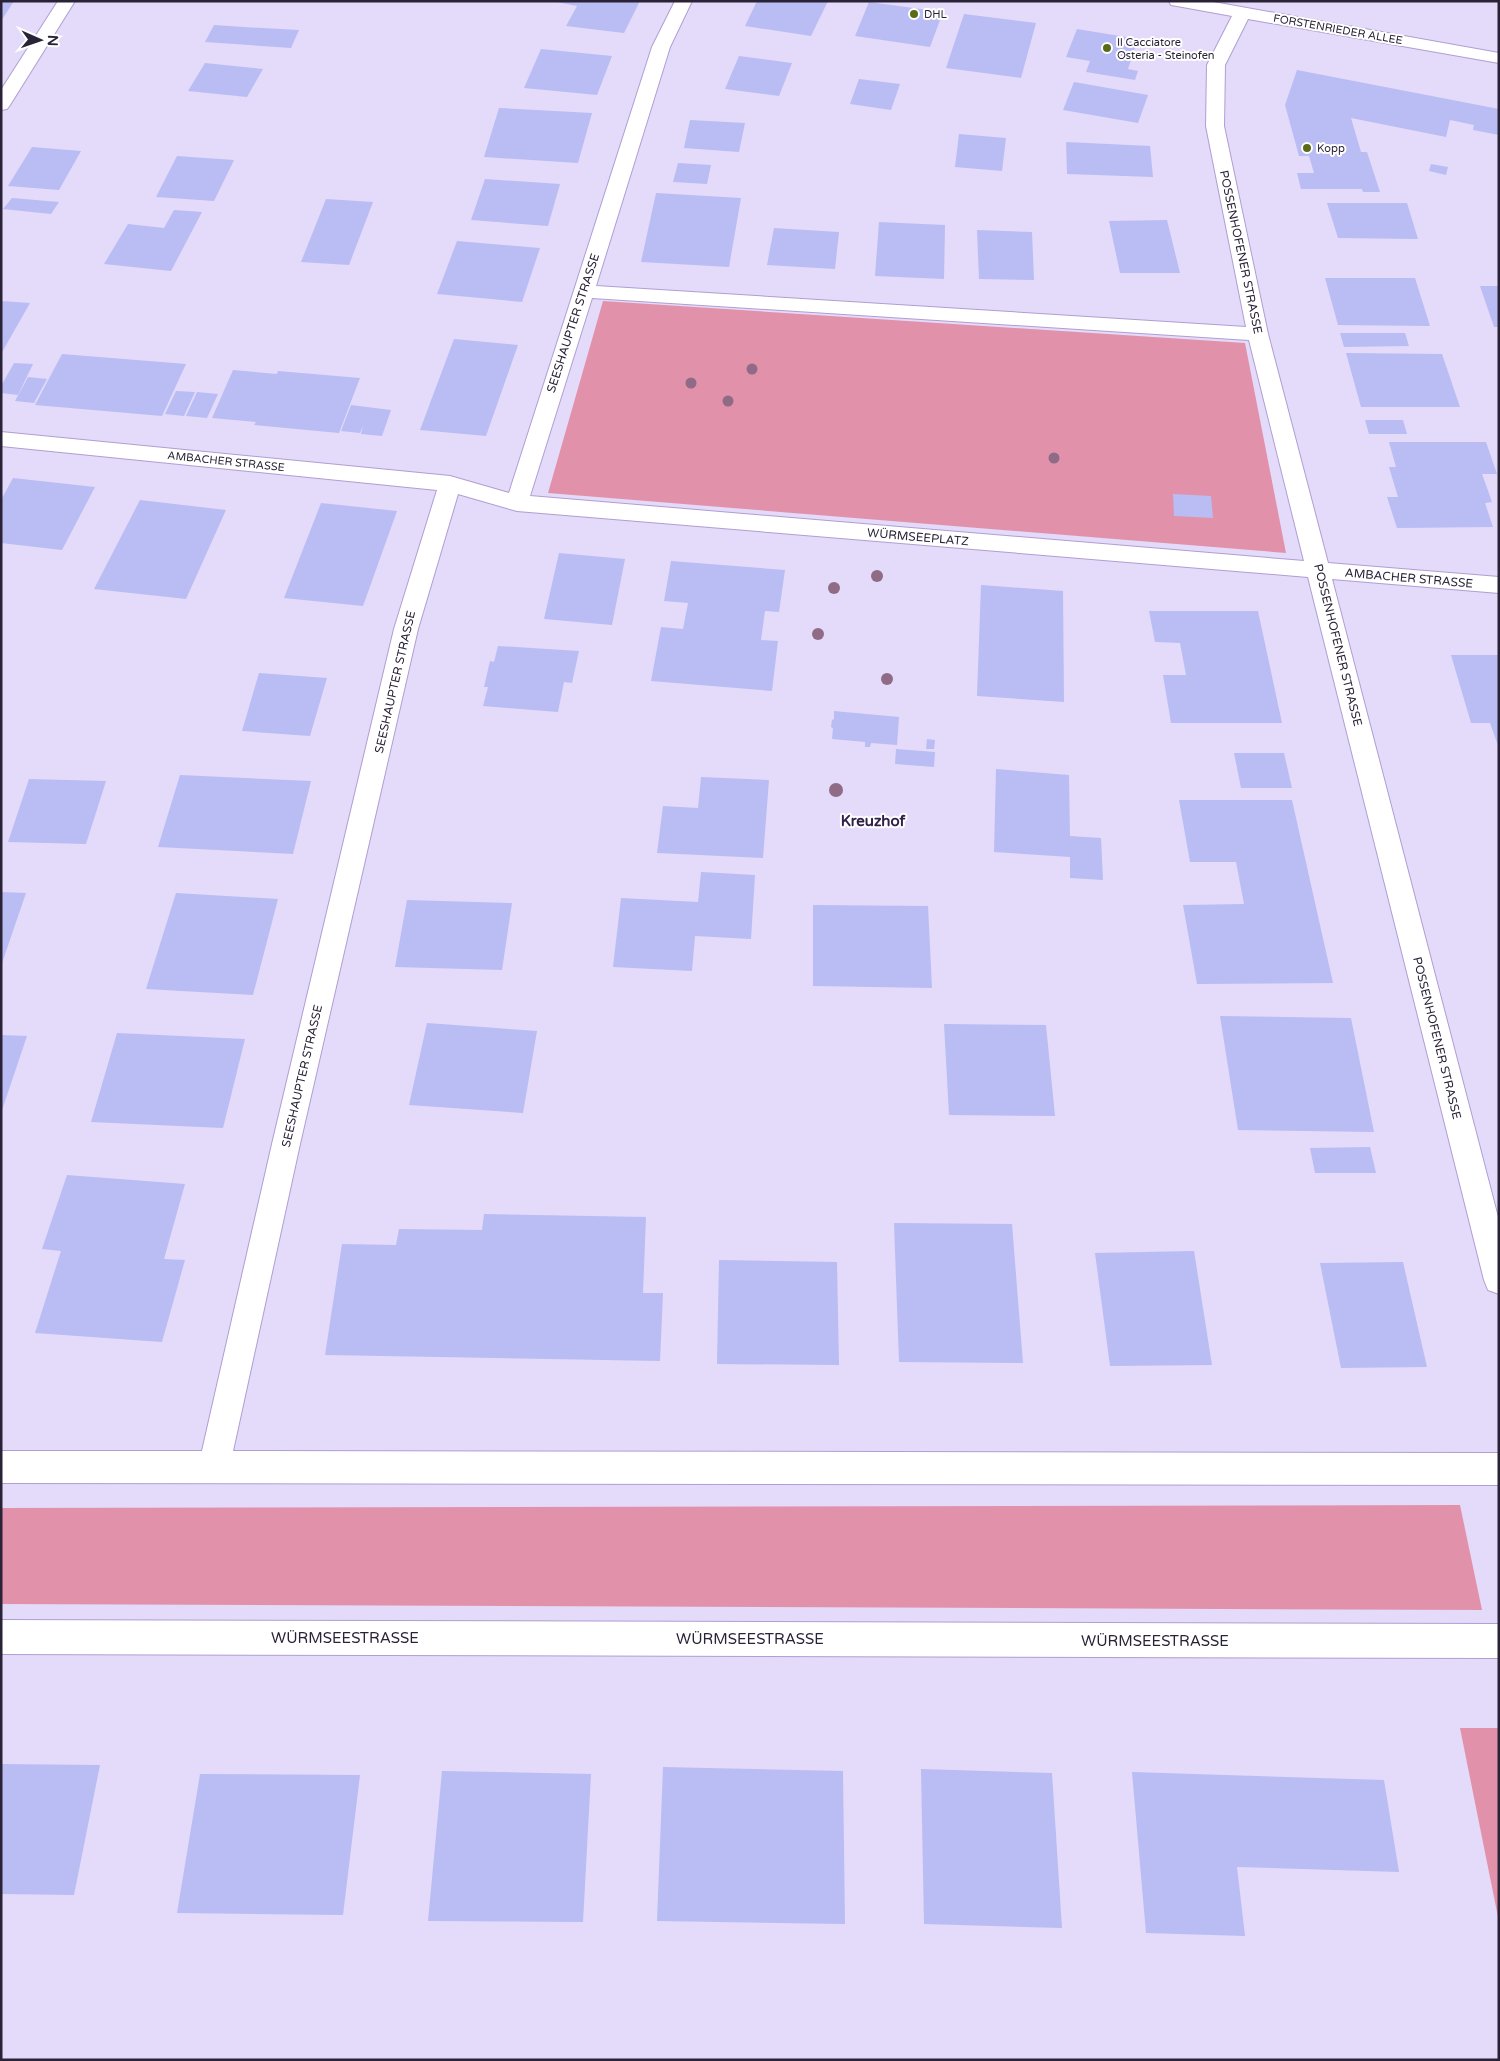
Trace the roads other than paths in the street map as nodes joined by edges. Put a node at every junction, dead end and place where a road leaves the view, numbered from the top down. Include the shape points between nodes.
1 (67, 1) edge
2 (684, 1) edge
3 (1177, 1) edge
4 (1243, 12) junction
5 (1499, 58) edge
6 (1, 106) edge
7 (583, 291) junction
8 (1258, 334) junction
9 (1, 439) edge
10 (450, 484) junction
11 (517, 503) junction
12 (1319, 570) junction
13 (1499, 585) edge
14 (1499, 1280) edge
15 (1, 1467) edge
16 (214, 1467) junction
17 (1499, 1469) edge
18 (1, 1637) edge
19 (1499, 1642) edge

1 - 6 street
2 - 7 street, SEESHAUPTER STRASSE via 662,47
3 - 4 street, FORSTENRIEDER ALLEE
4 - 5 street, FORSTENRIEDER ALLEE
4 - 8 street, POSSENHOFENER STRASSE via 1216,65 1215,126
7 - 8 street
7 - 11 street, SEESHAUPTER STRASSE
8 - 12 street, POSSENHOFENER STRASSE
9 - 10 street, AMBACHER STRASSE
10 - 11 street
10 - 16 street, SEESHAUPTER STRASSE via 406,629
11 - 12 street, WÜRMSEEPLATZ
12 - 13 street, AMBACHER STRASSE
12 - 14 street, POSSENHOFENER STRASSE
15 - 16 street
16 - 17 street
18 - 19 street, WÜRMSEESTRASSE

